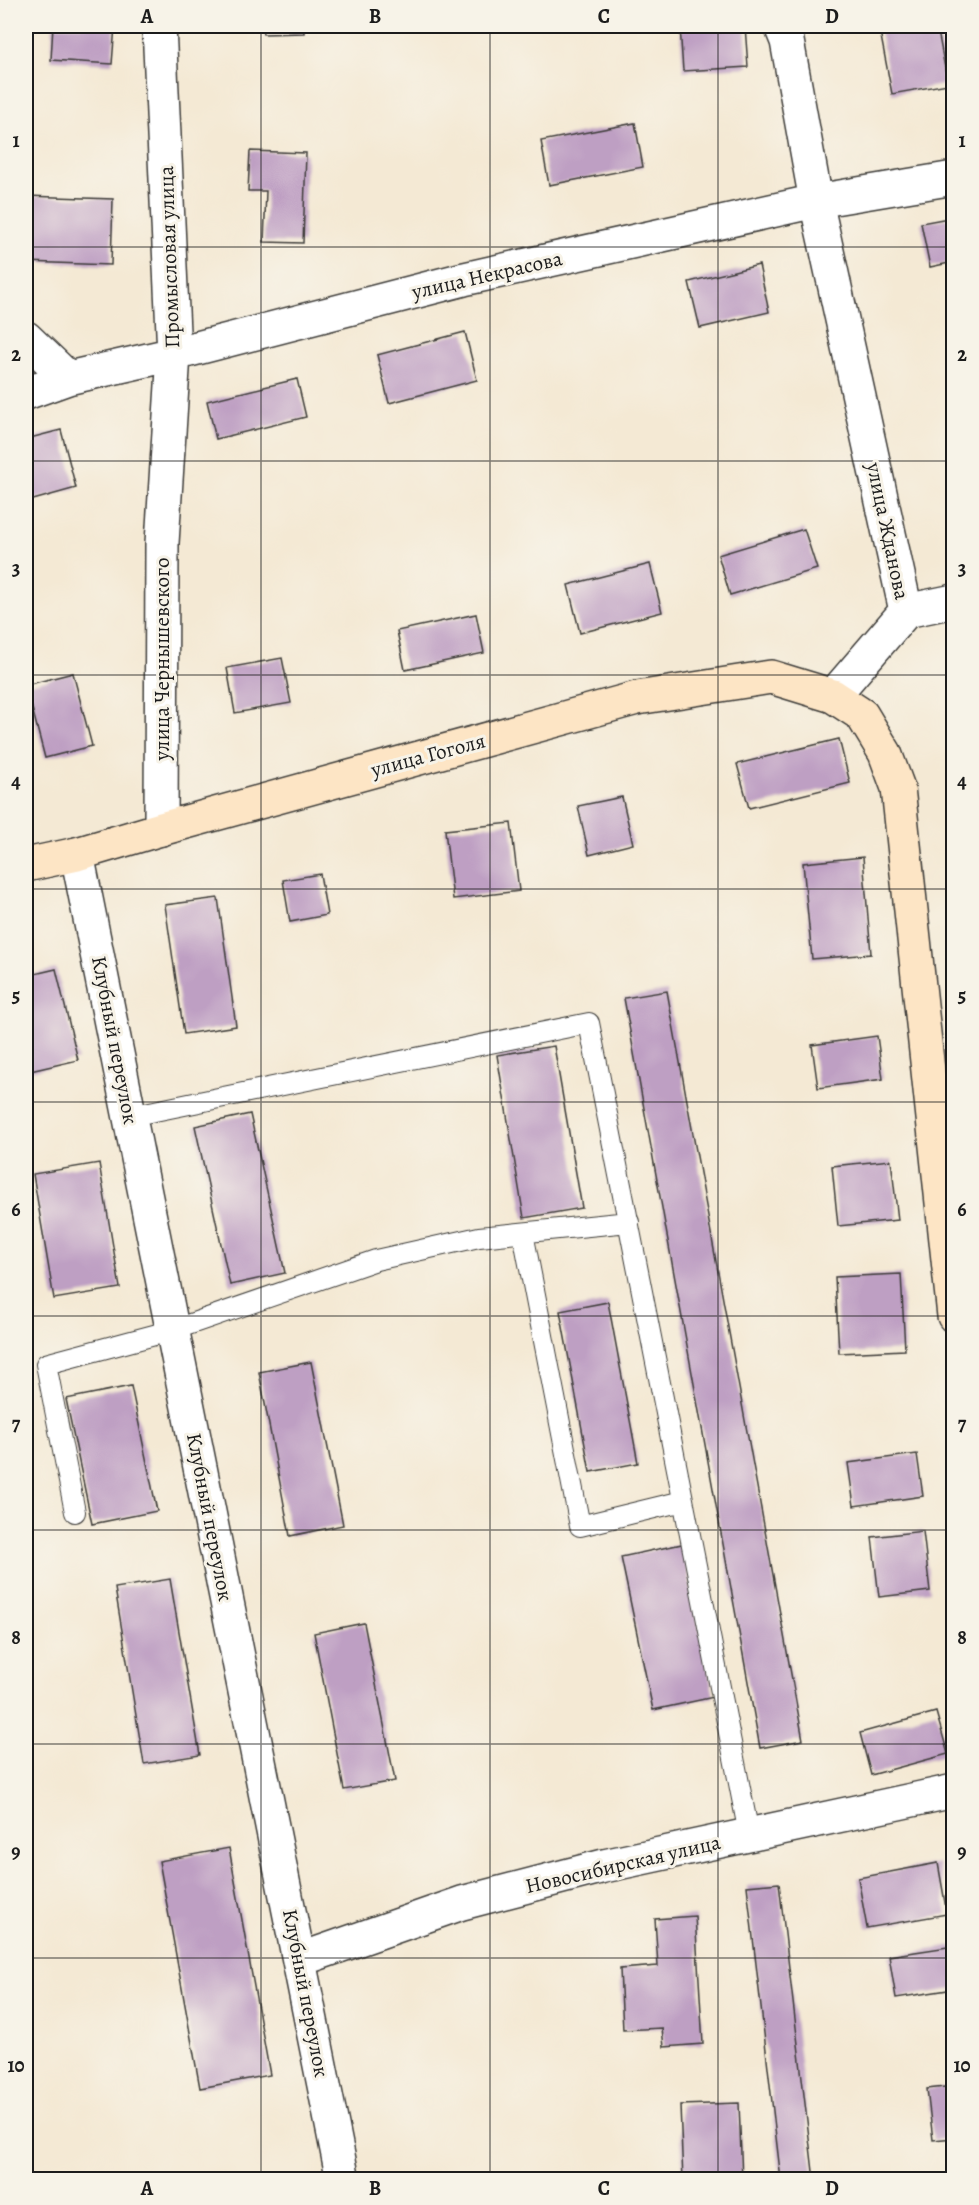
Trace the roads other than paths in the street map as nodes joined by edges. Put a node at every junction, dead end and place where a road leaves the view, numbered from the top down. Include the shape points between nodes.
1 (159, 26) edge
2 (781, 26) edge
3 (954, 178) edge
4 (816, 201) junction
5 (26, 338) edge
6 (174, 354) junction
7 (69, 378) junction
8 (26, 393) edge
9 (165, 489) joint
10 (954, 601) edge
11 (906, 611) junction
12 (833, 696) junction
13 (161, 829) junction
14 (77, 854) junction
15 (26, 866) edge
16 (130, 1116) junction
17 (629, 1222) junction
18 (523, 1233) junction
19 (954, 1316) edge
20 (172, 1330) junction
21 (683, 1501) junction
22 (75, 1512) dead end
23 (954, 1791) edge
24 (749, 1834) junction
25 (299, 1960) junction
26 (343, 2180) edge

1 - 6 street, Промысловая улица
2 - 4 street, улица Жданова
3 - 4 street, улица Некрасова
4 - 6 street, улица Некрасова via 464,279
4 - 11 street, улица Жданова
5 - 7 street
6 - 7 street, улица Некрасова
6 - 9 street, Промысловая улица
7 - 8 street, улица Некрасова
9 - 13 street, улица Чернышевского
10 - 11 street
11 - 12 street, улица Жданова
12 - 13 main road, улица Гоголя via 771,677 637,698
12 - 19 main road via 862,715 885,753 898,788
13 - 14 main road, улица Гоголя
14 - 15 main road, улица Гоголя
14 - 16 street, Клубный переулок
16 - 17 lane via 589,1023
16 - 20 street, Клубный переулок
17 - 18 lane
17 - 21 lane
18 - 20 lane via 479,1237 376,1260
18 - 21 lane via 580,1526
20 - 22 lane via 46,1364
20 - 25 street, Клубный переулок
21 - 24 lane
23 - 24 street, Новосибирская улица
24 - 25 street, Новосибирская улица via 462,1903
25 - 26 street, Клубный переулок

